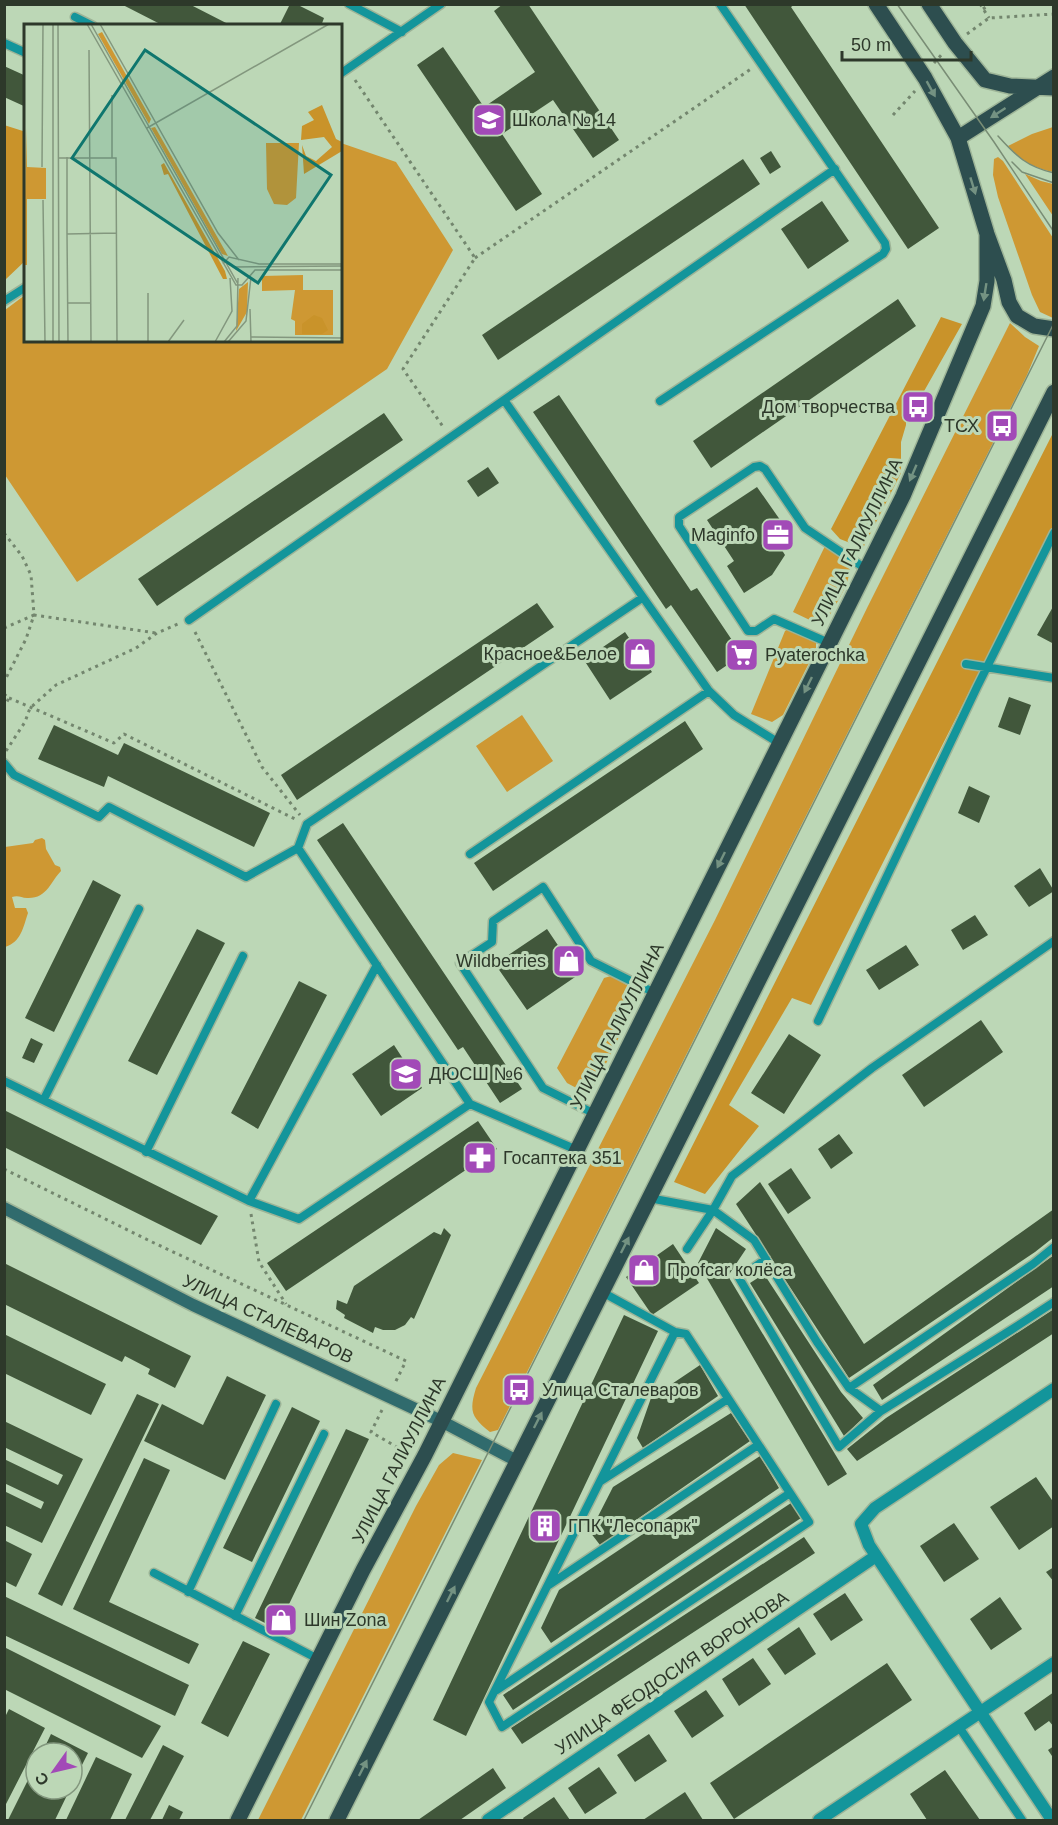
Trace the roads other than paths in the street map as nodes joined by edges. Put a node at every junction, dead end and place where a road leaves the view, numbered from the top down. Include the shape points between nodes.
1 (349, 4) edge
2 (441, 4) edge
3 (720, 4) edge
4 (876, 4) edge
5 (929, 4) edge
6 (75, 17) dead end
7 (89, 24) edge
8 (402, 32) junction
9 (4, 42) edge
10 (24, 52) edge
11 (344, 72) edge
12 (1053, 77) edge
13 (1037, 88) junction
14 (1053, 88) edge
15 (958, 138) junction
16 (835, 169) junction
17 (987, 234) junction
18 (24, 287) edge
19 (4, 301) edge
20 (1053, 329) edge
21 (1053, 392) edge
22 (504, 400) junction
23 (660, 401) dead end
24 (1053, 533) edge
25 (866, 569) junction
26 (642, 598) junction
27 (189, 620) road end
28 (829, 644) junction
29 (966, 664) dead end
30 (988, 666) junction
31 (1053, 678) edge
32 (709, 691) junction
33 (779, 743) junction
34 (4, 764) edge
35 (298, 848) junction
36 (470, 854) dead end
37 (140, 909) dead end
38 (1053, 941) edge
39 (243, 956) dead end
40 (377, 965) junction
41 (655, 993) junction
42 (818, 1021) dead end
43 (4, 1081) edge
44 (44, 1099) junction
45 (470, 1104) junction
46 (595, 1114) junction
47 (576, 1150) junction
48 (146, 1152) junction
49 (649, 1198) junction
50 (249, 1201) junction
51 (4, 1208) edge
52 (713, 1210) junction
53 (1053, 1247) edge
54 (687, 1249) dead end
55 (766, 1259) junction
56 (602, 1292) junction
57 (1053, 1302) edge
58 (675, 1332) junction
59 (849, 1388) junction
60 (1053, 1389) edge
61 (728, 1399) junction
62 (276, 1404) dead end
63 (881, 1411) junction
64 (441, 1421) junction
65 (324, 1434) dead end
66 (759, 1445) junction
67 (517, 1461) junction
68 (601, 1481) junction
69 (790, 1493) junction
70 (876, 1556) junction
71 (154, 1573) dead end
72 (549, 1585) junction
73 (188, 1592) junction
74 (235, 1616) junction
75 (318, 1659) junction
76 (1053, 1663) edge
77 (496, 1690) junction
78 (981, 1712) junction
79 (959, 1727) junction
80 (238, 1821) edge
81 (337, 1821) edge
82 (488, 1821) edge
83 (819, 1821) edge
84 (1022, 1821) edge
85 (1052, 1821) edge

1 - 8 lane
2 - 8 lane
3 - 16 lane
4 -> 15 main road, УЛИЦА ГАЛИУЛЛИНА via 925,78
5 - 13 main road via 985,80
6 - 7 lane
8 - 11 lane
9 - 10 lane
12 - 13 main road
13 - 14 main road
13 -> 15 main road
15 -> 17 main road, УЛИЦА ГАЛИУЛЛИНА
16 - 22 lane
16 - 23 lane via 885,243 885,252
17 - 20 main road, УЛИЦА ГАЛИУЛЛИНА via 1017,316 1034,326
17 -> 25 main road, УЛИЦА ГАЛИУЛЛИНА via 983,306 903,496
18 - 19 lane
21 - 49 main road
22 - 26 lane
22 - 27 lane
24 - 30 lane
25 - 28 main road, УЛИЦА ГАЛИУЛЛИНА
25 - 28 lane via 806,528 760,466 679,517 679,526 748,631 756,631 774,619
26 - 32 lane
26 - 35 lane via 307,824
28 -> 33 main road, УЛИЦА ГАЛИУЛЛИНА
29 - 30 lane
30 - 31 lane
30 - 42 lane
32 - 33 lane via 734,715
32 - 36 lane
33 -> 41 main road, УЛИЦА ГАЛИУЛЛИНА
34 - 35 lane via 14,776 99,817 109,807 246,877
35 - 40 lane
37 - 44 lane
38 - 52 lane via 872,1068 732,1176
39 - 48 lane
40 - 45 lane
40 - 50 lane
41 - 46 main road, УЛИЦА ГАЛИУЛЛИНА
41 - 46 lane via 591,961 543,887 493,921 492,942 460,963 543,1088
43 - 44 lane
44 - 48 lane
45 - 47 lane
45 - 50 lane via 298,1219
46 - 47 main road, УЛИЦА ГАЛИУЛЛИНА
47 - 64 main road, УЛИЦА ГАЛИУЛЛИНА
48 - 50 lane
49 - 52 lane
56 -> 49 main road
51 - 64 main road, УЛИЦА СТАЛЕВАРОВ via 193,1305
52 - 54 lane
52 - 55 lane via 754,1240
53 - 59 lane
55 - 59 lane
55 - 63 lane via 739,1278 839,1447
56 - 58 lane
67 -> 56 main road
57 - 63 lane
58 - 61 lane via 686,1334
58 - 68 lane
59 - 63 lane
60 - 70 street via 875,1508 861,1524
61 - 66 lane
61 - 68 lane
62 - 73 lane
64 - 67 main road, УЛИЦА СТАЛЕВАРОВ
64 - 75 main road, УЛИЦА ГАЛИУЛЛИНА
65 - 74 lane
66 - 69 lane
66 - 72 lane
81 -> 67 main road
68 - 72 lane
69 - 77 lane
69 - 77 lane via 809,1522 502,1727 489,1702
70 - 78 street
70 - 82 street, УЛИЦА ФЕОДОСИЯ ВОРОНОВА
71 - 73 lane
72 - 77 lane
73 - 74 lane
74 - 75 lane
75 - 80 main road, УЛИЦА ГАЛИУЛЛИНА
76 - 78 street
78 - 79 street
78 - 85 street
79 - 83 street
79 - 84 lane

